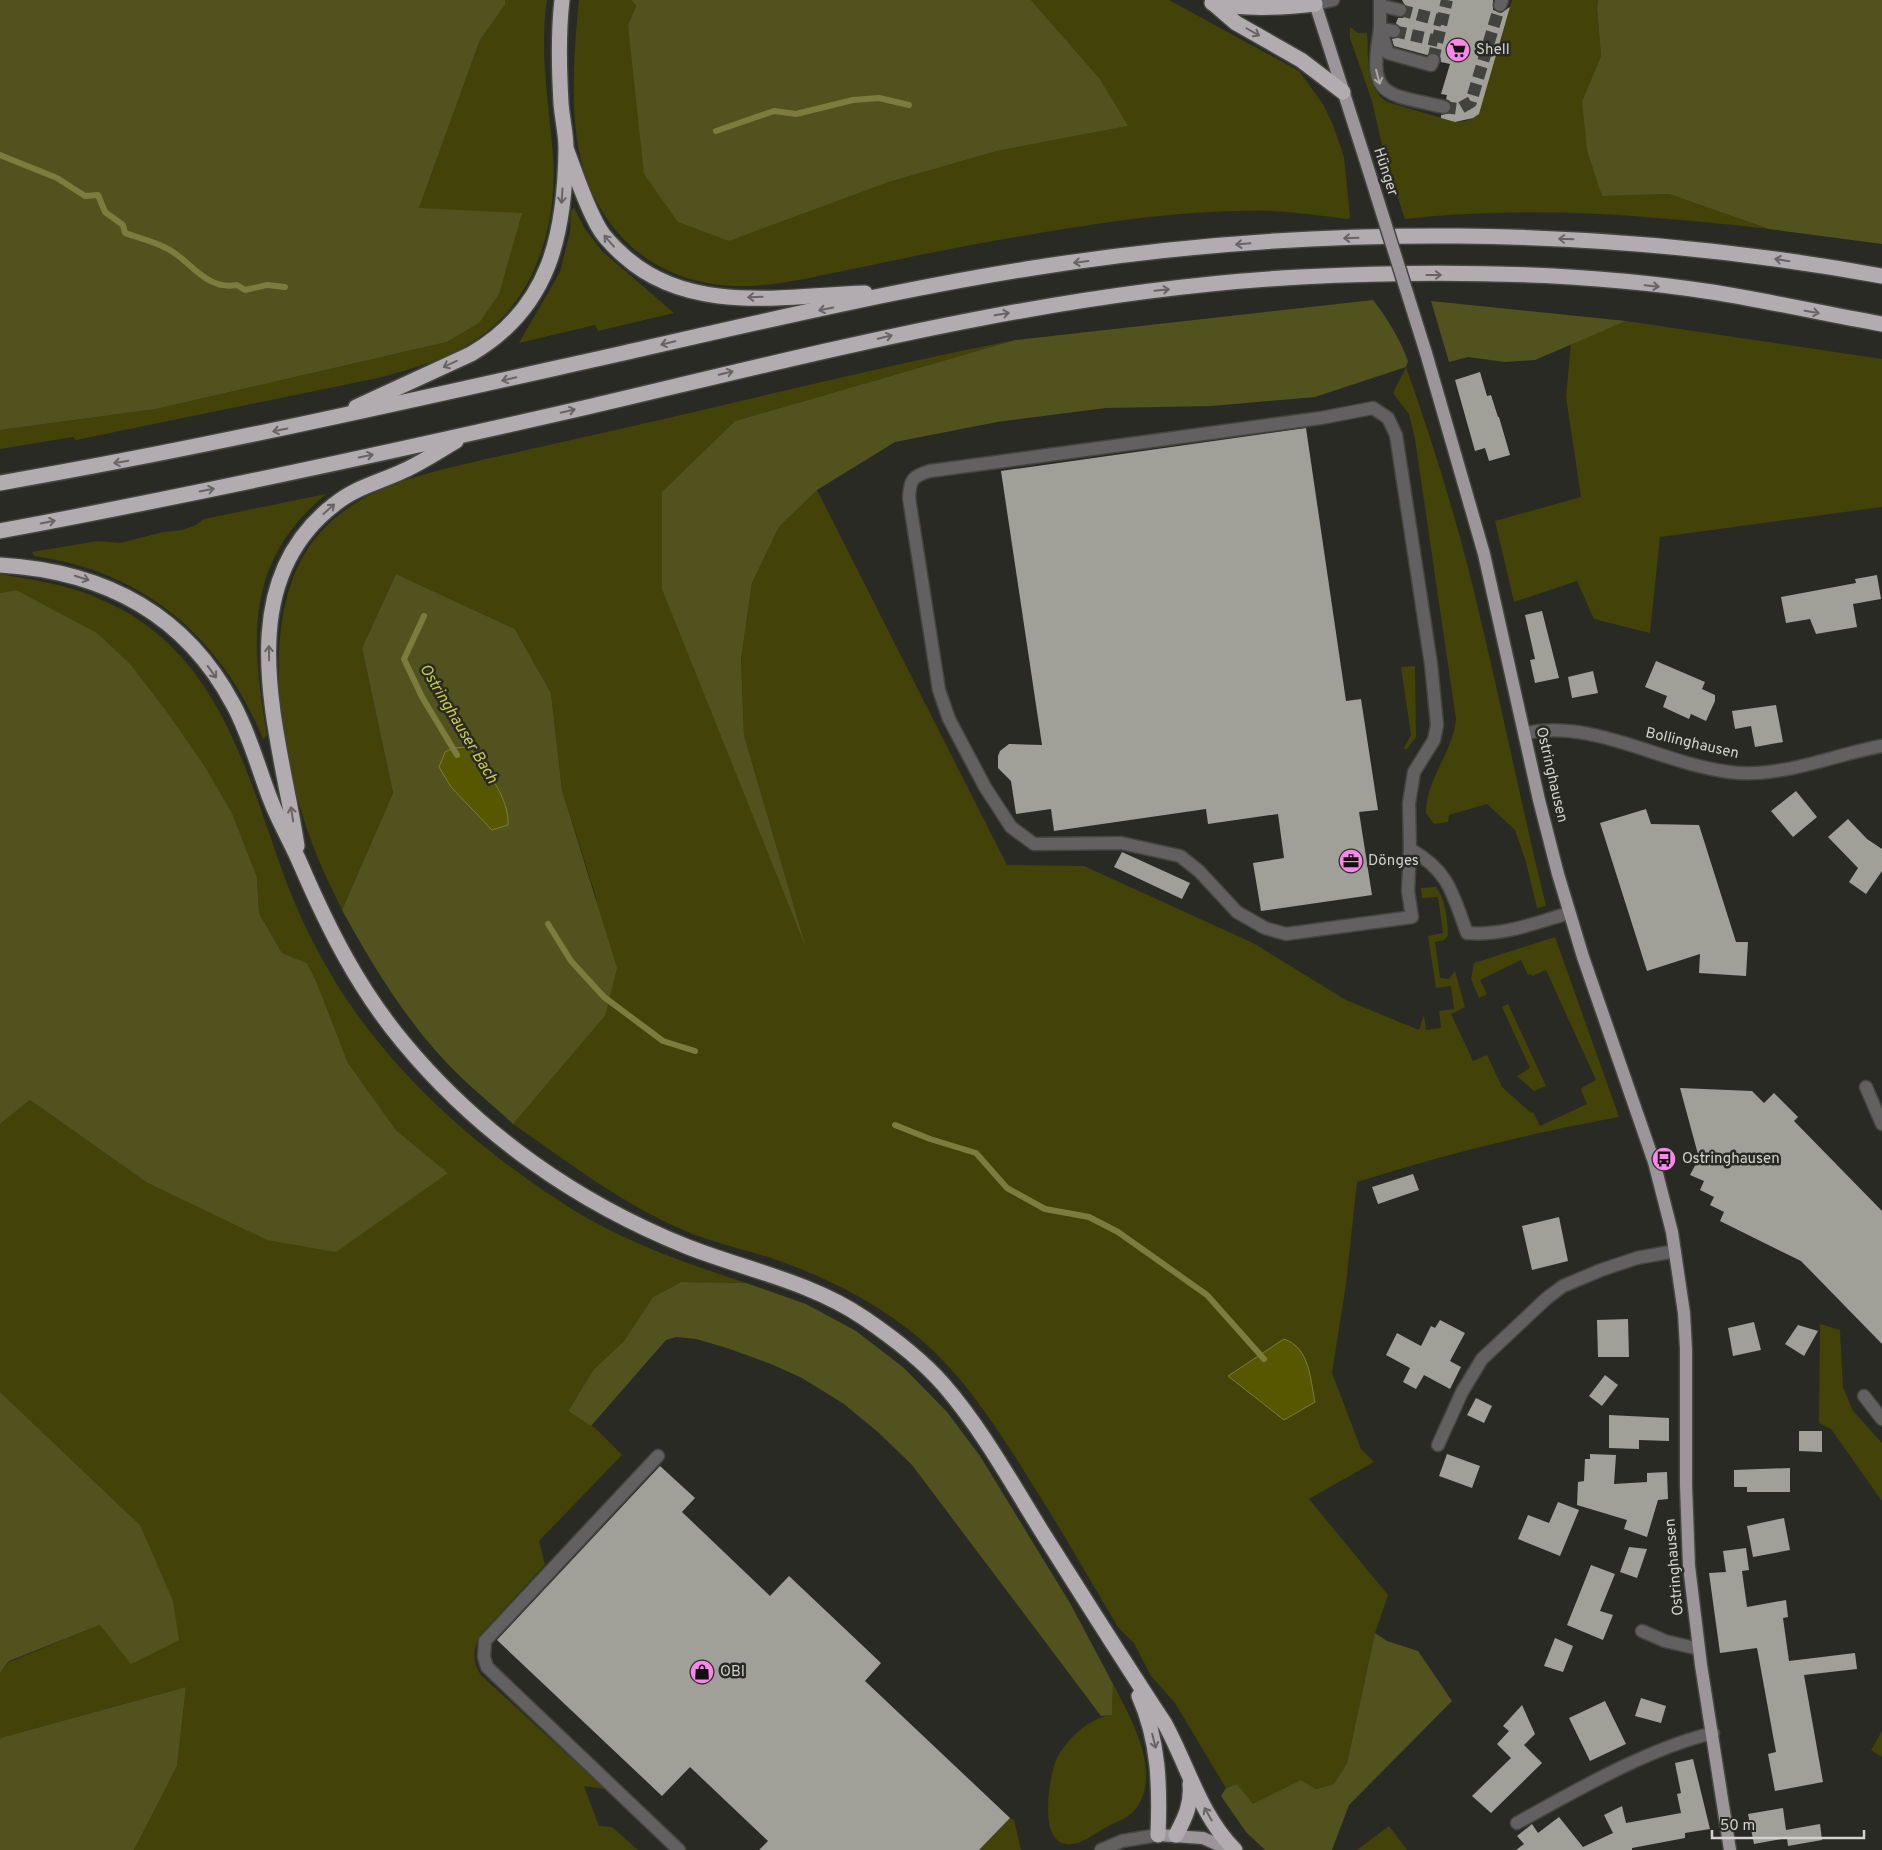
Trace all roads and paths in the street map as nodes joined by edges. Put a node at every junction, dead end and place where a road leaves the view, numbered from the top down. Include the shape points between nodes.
1 (562, 0) edge
2 (1333, 0) edge
3 (1209, 2) edge
4 (1314, 2) edge
5 (1381, 3) edge
6 (1400, 10) tunnel mouth
7 (1380, 29) junction
8 (1394, 31) tunnel mouth
9 (1433, 60) dead end
10 (1343, 92) junction
11 (1444, 107) tunnel mouth
12 (566, 147) junction
13 (1882, 276) edge
14 (908, 292) junction
15 (1882, 324) edge
16 (1426, 354) joint
17 (328, 420) junction
18 (470, 433) junction
19 (0, 483) edge
20 (0, 531) edge
21 (0, 565) edge
22 (1524, 733) junction
23 (1882, 746) edge
24 (1410, 849) junction
25 (300, 862) junction
26 (1569, 913) junction
27 (1866, 1087) dead end
28 (1882, 1124) edge
29 (1676, 1251) junction
30 (1864, 1396) dead end
31 (1882, 1419) edge
32 (1438, 1445) dead end
33 (658, 1456) dead end
34 (1642, 1631) dead end
35 (1699, 1649) junction
36 (1124, 1663) junction
37 (1713, 1733) junction
38 (1188, 1773) junction
39 (1517, 1823) dead end
40 (1158, 1834) junction
41 (1176, 1835) junction
42 (679, 1850) edge
43 (1101, 1850) edge
44 (1230, 1850) edge
45 (1235, 1850) edge
46 (1730, 1850) edge

1 - 12 highway via 559,66
2 - 4 street
3 - 4 highway via 1272,8
3 -> 10 highway via 1236,23 1301,60
4 - 10 main road, Hünger
5 - 6 street
5 - 7 street
7 - 8 street
7 - 9 street via 1388,54 1431,65
7 -> 11 street via 1375,57 1382,89 1391,95
10 - 16 main road, Hünger, bridge
14 -> 12 highway via 735,298 674,286 632,264 600,230 589,210
12 -> 17 highway via 560,222 554,252 536,293 516,319 494,340 471,354
13 -> 14 highway via 1748,255 1615,240 1393,236 1187,249 1035,268
14 -> 17 highway
18 -> 15 highway via 954,322 1115,295 1298,278 1460,275 1603,280 1711,292
16 - 22 main road, Ostringhausen via 1484,554
17 -> 19 highway via 130,461
20 -> 18 highway via 262,479
25 -> 18 highway via 271,693 270,628 279,580 286,562 303,535 334,504 359,488 403,471
21 -> 25 highway via 47,569 84,578 147,609 181,636 209,668 232,702 252,746 271,802
22 - 23 street, Bollinghausen via 1550,729 1579,732 1686,762 1739,773 1792,768
22 - 26 main road, Ostringhausen
24 - 24 street via 1409,803 1414,772 1434,740 1437,725 1431,664 1396,435 1388,418 1373,408 915,475 910,482 909,498 939,690 985,787 1011,827 1034,844 1121,842 1180,856 1199,871 1237,912 1265,928 1286,934 1412,917 1408,891
24 - 26 street via 1437,867 1447,881 1467,933 1509,931
25 - 36 highway via 333,936 382,1016 425,1068 499,1137 575,1192 623,1219 689,1247 813,1290 860,1315 908,1350 943,1384 979,1431
26 - 29 main road, Ostringhausen via 1654,1162
27 - 28 street
29 - 32 street via 1653,1254 1610,1267 1563,1286 1546,1298 1482,1358 1462,1392
29 - 35 main road, Ostringhausen via 1686,1358 1687,1530
30 - 31 street
33 - 42 street via 485,1641 484,1658 487,1667
34 - 35 street via 1665,1641
35 - 37 main road, Ostringhausen
36 - 38 highway via 1165,1724
36 -> 40 highway via 1142,1702 1158,1757
37 - 39 street via 1691,1738 1640,1760
37 - 46 main road, Ostringhausen
38 - 41 highway via 1190,1803
45 -> 38 highway via 1213,1823
40 - 41 main road
40 - 43 street via 1122,1841
41 - 44 main road via 1203,1838

